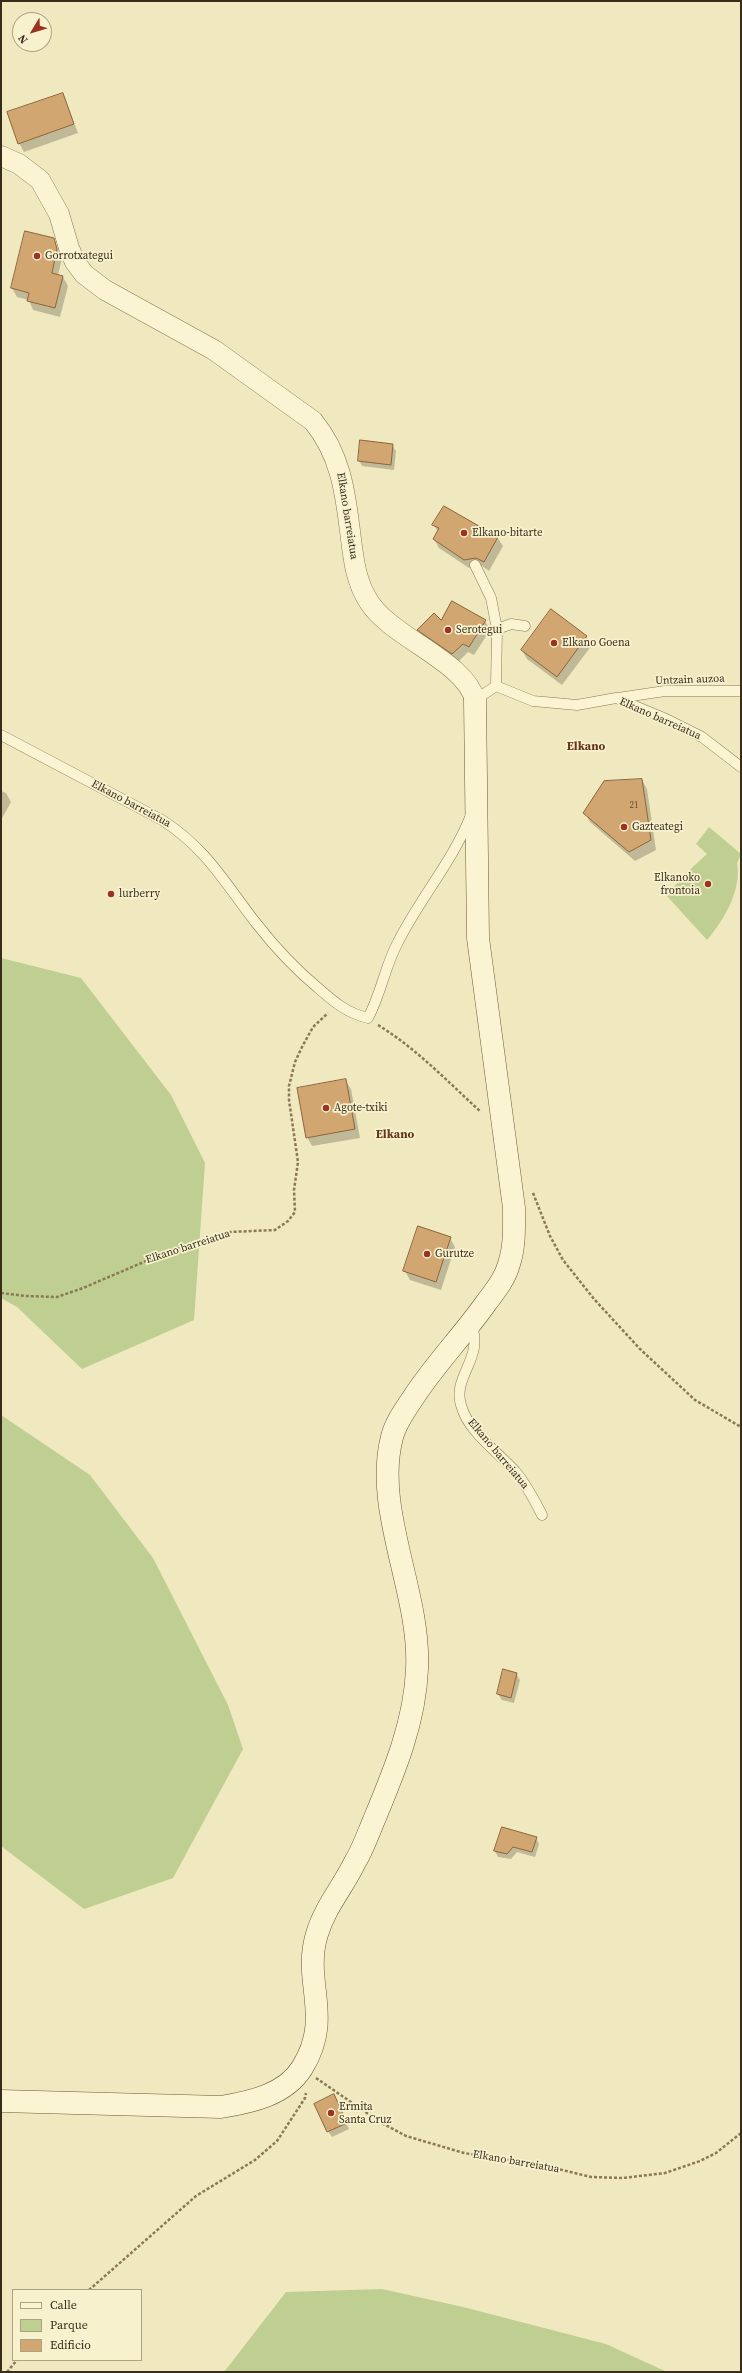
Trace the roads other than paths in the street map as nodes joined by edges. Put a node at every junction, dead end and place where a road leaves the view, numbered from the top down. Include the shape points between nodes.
1 (1, 156) edge
2 (475, 565) dead end
3 (525, 626) dead end
4 (497, 629) junction
5 (496, 686) junction
6 (741, 691) edge
7 (616, 698) junction
8 (474, 700) junction
9 (1, 735) edge
10 (741, 767) edge
11 (476, 802) junction
12 (471, 1324) junction
13 (542, 1514) dead end
14 (1, 2101) edge

1 - 8 street, Elkano barreiatua via 19,164 40,180 59,214 75,262 84,274 105,290 214,350 313,421 325,436 339,464 354,562 369,602 381,617 400,633 453,670 473,692
2 - 4 lane via 491,598
3 - 4 lane via 511,624
4 - 5 lane
5 - 7 lane, Elkano barreiatua via 533,701 577,705
5 - 8 lane
6 - 7 lane, Untzain auzoa via 665,691
7 - 10 lane, Elkano barreiatua via 702,737
8 - 11 street
9 - 11 lane, Elkano barreiatua via 162,820 182,834 221,874 255,922 279,950 337,1005 356,1016 368,1018 382,987 397,942 447,865
11 - 12 street via 478,938 514,1208 514,1240 509,1266
12 - 13 lane, Elkano barreiatua via 475,1333 474,1348 461,1383 461,1407 477,1432 522,1479
12 - 14 street via 424,1382 392,1434 386,1466 389,1499 415,1628 418,1659 416,1685 402,1748 382,1800 356,1862 329,1905 317,1932 313,1964 318,2026 305,2072 272,2094 246,2103 222,2107

